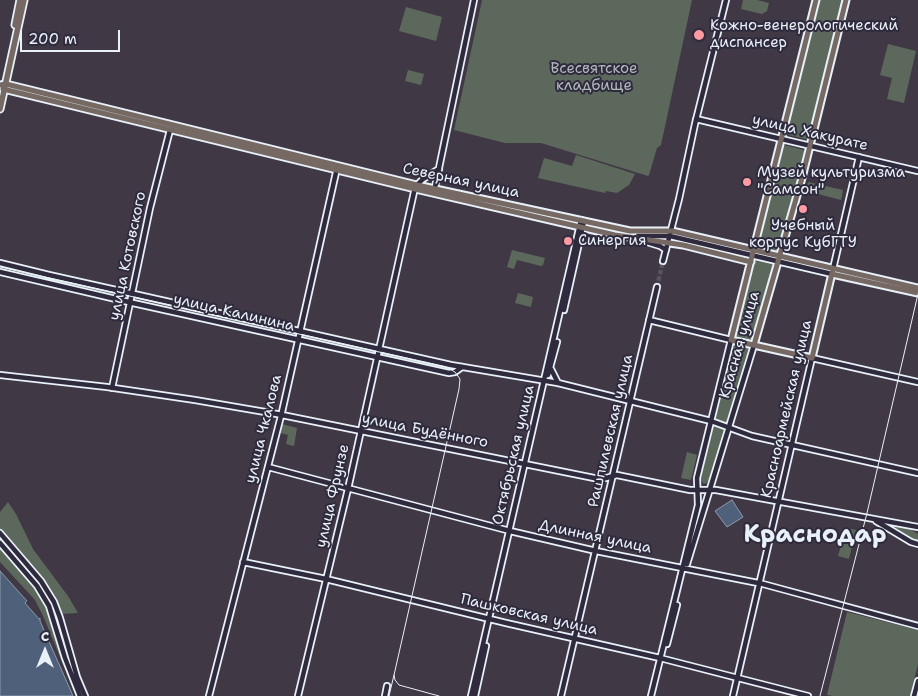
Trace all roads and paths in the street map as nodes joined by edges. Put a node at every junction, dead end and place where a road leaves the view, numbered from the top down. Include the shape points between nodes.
1 (20, 0) edge
2 (24, 0) edge
3 (476, 0) edge
4 (726, 0) edge
5 (816, 0) edge
6 (846, 0) edge
7 (2, 87) edge
8 (0, 109) edge
9 (696, 119) junction
10 (170, 130) junction
11 (214, 138) junction
12 (782, 138) junction
13 (811, 145) junction
14 (859, 157) junction
15 (337, 168) junction
16 (439, 169) junction
17 (918, 171) edge
18 (416, 187) junction
19 (436, 190) junction
20 (582, 221) junction
21 (581, 227) junction
22 (671, 233) junction
23 (626, 236) junction
24 (644, 241) junction
25 (668, 243) junction
26 (666, 250) junction
27 (754, 252) junction
28 (778, 259) junction
29 (663, 261) tunnel mouth
30 (752, 262) junction
31 (0, 263) edge
32 (0, 272) edge
33 (832, 272) junction
34 (657, 288) tunnel mouth
35 (918, 288) edge
36 (918, 293) edge
37 (133, 294) junction
38 (131, 303) junction
39 (649, 320) junction
40 (300, 332) junction
41 (298, 340) junction
42 (731, 340) junction
43 (754, 345) junction
44 (378, 349) junction
45 (377, 358) junction
46 (812, 358) junction
47 (462, 367) junction
48 (551, 368) junction
49 (0, 375) edge
50 (545, 381) junction
51 (918, 382) edge
52 (558, 383) junction
53 (112, 388) junction
54 (630, 402) junction
55 (281, 415) junction
56 (711, 421) junction
57 (729, 428) junction
58 (361, 431) junction
59 (791, 446) junction
60 (527, 464) junction
61 (268, 467) junction
62 (918, 474) edge
63 (613, 476) junction
64 (348, 489) junction
65 (697, 491) junction
66 (710, 491) junction
67 (778, 502) junction
68 (873, 518) junction
69 (908, 525) junction
70 (918, 528) edge
71 (511, 531) junction
72 (918, 531) edge
73 (0, 533) edge
74 (0, 543) edge
75 (918, 544) edge
76 (596, 551) junction
77 (244, 562) junction
78 (685, 568) junction
79 (326, 580) junction
80 (759, 583) junction
81 (491, 620) junction
82 (918, 626) edge
83 (574, 638) junction
84 (662, 659) junction
85 (737, 678) junction
86 (918, 681) edge
87 (388, 686) dead end
88 (80, 696) edge
89 (85, 696) edge
90 (209, 696) edge
91 (298, 696) edge
92 (385, 696) edge
93 (473, 696) edge
94 (561, 696) edge
95 (652, 696) edge
96 (732, 696) edge
97 (808, 696) edge
98 (914, 696) edge

1 - 7 highway
2 - 7 highway
3 - 16 street
3 - 19 street
4 - 9 street
5 - 12 main road, Красная улица
6 - 13 main road, Красная улица
7 - 8 highway
7 - 10 main road, Северная улица
7 - 11 main road, Северная улица
9 - 12 street, улица Хакурате
9 - 22 street
10 - 11 main road, Северная улица
10 - 37 street, улица Котовского
11 - 15 main road, Северная улица
12 - 13 street, улица Хакурате
12 - 27 main road, Красная улица
13 - 14 street, улица Хакурате
13 - 28 main road, Красная улица
14 - 17 street, улица Хакурате
14 - 33 street, Красноармейская улица
15 - 18 main road, Северная улица
15 - 40 street, улица Чкалова
16 - 18 street
16 - 19 street
18 - 19 main road, Северная улица
18 - 44 street, улица Фрунзе
19 - 20 main road, Северная улица
19 - 21 main road, Северная улица
20 - 21 street, Октябрьская улица
20 - 22 main road, Северная улица via 630,232
21 - 23 main road, Северная улица
21 - 48 street, Октябрьская улица
21 - 50 street, Октябрьская улица
22 - 23 street, Северная улица
22 - 25 street
22 - 27 main road, Северная улица
23 - 24 main road, Северная улица
24 - 25 main road, Северная улица
24 - 26 street, Северная улица
25 - 26 street
25 - 30 main road, Северная улица
26 - 29 street
27 - 28 main road, Северная улица
27 - 30 main road, Красная улица
28 - 33 main road, Северная улица
28 - 43 main road, Красная улица
30 - 42 main road, Красная улица
31 - 37 street, улица Калинина
32 - 38 street, улица Калинина
33 - 35 main road, Северная улица
33 - 36 main road, Северная улица
33 - 46 main road, Красноармейская улица
34 - 39 street, Рашпилевская улица
37 - 38 street, улица Котовского
37 - 40 street, улица Калинина
38 - 41 street, улица Калинина
38 - 53 street, улица Котовского
39 - 42 street
39 - 54 street, Рашпилевская улица
40 - 41 street, улица Чкалова
40 - 44 street, улица Калинина
41 - 45 street, улица Калинина
41 - 55 street, улица Чкалова
42 - 43 main road
42 - 56 street, Красная улица
43 - 46 main road
43 - 57 street, Красная улица
44 - 45 street, улица Фрунзе
44 - 47 street, улица Калинина
45 - 47 street, улица Калинина via 449,373
45 - 58 street, улица Фрунзе
46 - 51 street
46 - 59 street, Красноармейская улица
47 - 50 street, улица Калинина
48 - 50 street, Октябрьская улица
48 - 52 street
49 - 53 street, улица Будённого
50 - 52 street, улица Калинина
50 - 60 street, Октябрьская улица
52 - 54 street, улица Калинина
53 - 55 street, улица Будённого
54 - 56 street, улица Калинина
54 - 63 street, Рашпилевская улица
55 - 58 street, улица Будённого
55 - 61 street, улица Чкалова
56 - 57 street, улица Калинина
56 - 65 street, Красная улица via 697,478
57 - 59 street, улица Калинина
57 - 66 street, Красная улица
58 - 60 street, улица Будённого
58 - 64 street, улица Фрунзе
59 - 62 street, улица Калинина
59 - 67 street, Красноармейская улица
60 - 63 street, улица Будённого via 599,478
60 - 71 street, Октябрьская улица
61 - 64 street, Длинная улица
61 - 77 street, улица Чкалова
63 - 65 street, улица Будённого
63 - 76 street, Рашпилевская улица
64 - 71 street, Длинная улица
64 - 79 street, улица Фрунзе
65 - 66 street, улица Будённого
65 - 78 street, Красная улица via 698,505
66 - 67 street, улица Будённого
66 - 78 street, Красная улица
67 - 68 street, улица Будённого
67 - 80 street, Красноармейская улица
68 - 69 street, улица Будённого
68 - 75 street, улица Будённого
69 - 70 street, улица Будённого
69 - 72 street, улица Будённого
71 - 76 street, Длинная улица
71 - 81 street, Октябрьская улица
73 - 89 street via 41,581 54,602
74 - 88 street via 37,586 49,606
76 - 78 street, Длинная улица
76 - 83 street, Рашпилевская улица
77 - 79 street, Пашковская улица
77 - 90 street, улица Чкалова
78 - 80 street, Длинная улица
78 - 84 street, Красная улица
79 - 81 street, Пашковская улица
79 - 91 street, улица Фрунзе
80 - 82 street, Длинная улица
80 - 85 street, Красноармейская улица
81 - 83 street, Пашковская улица
81 - 93 street, Октябрьская улица
83 - 84 street, Пашковская улица
83 - 94 street, Рашпилевская улица
84 - 85 street, Пашковская улица
84 - 95 street, Красная улица
85 - 96 street, Красноармейская улица
85 - 97 street, Пашковская улица
86 - 98 street
87 - 92 street

